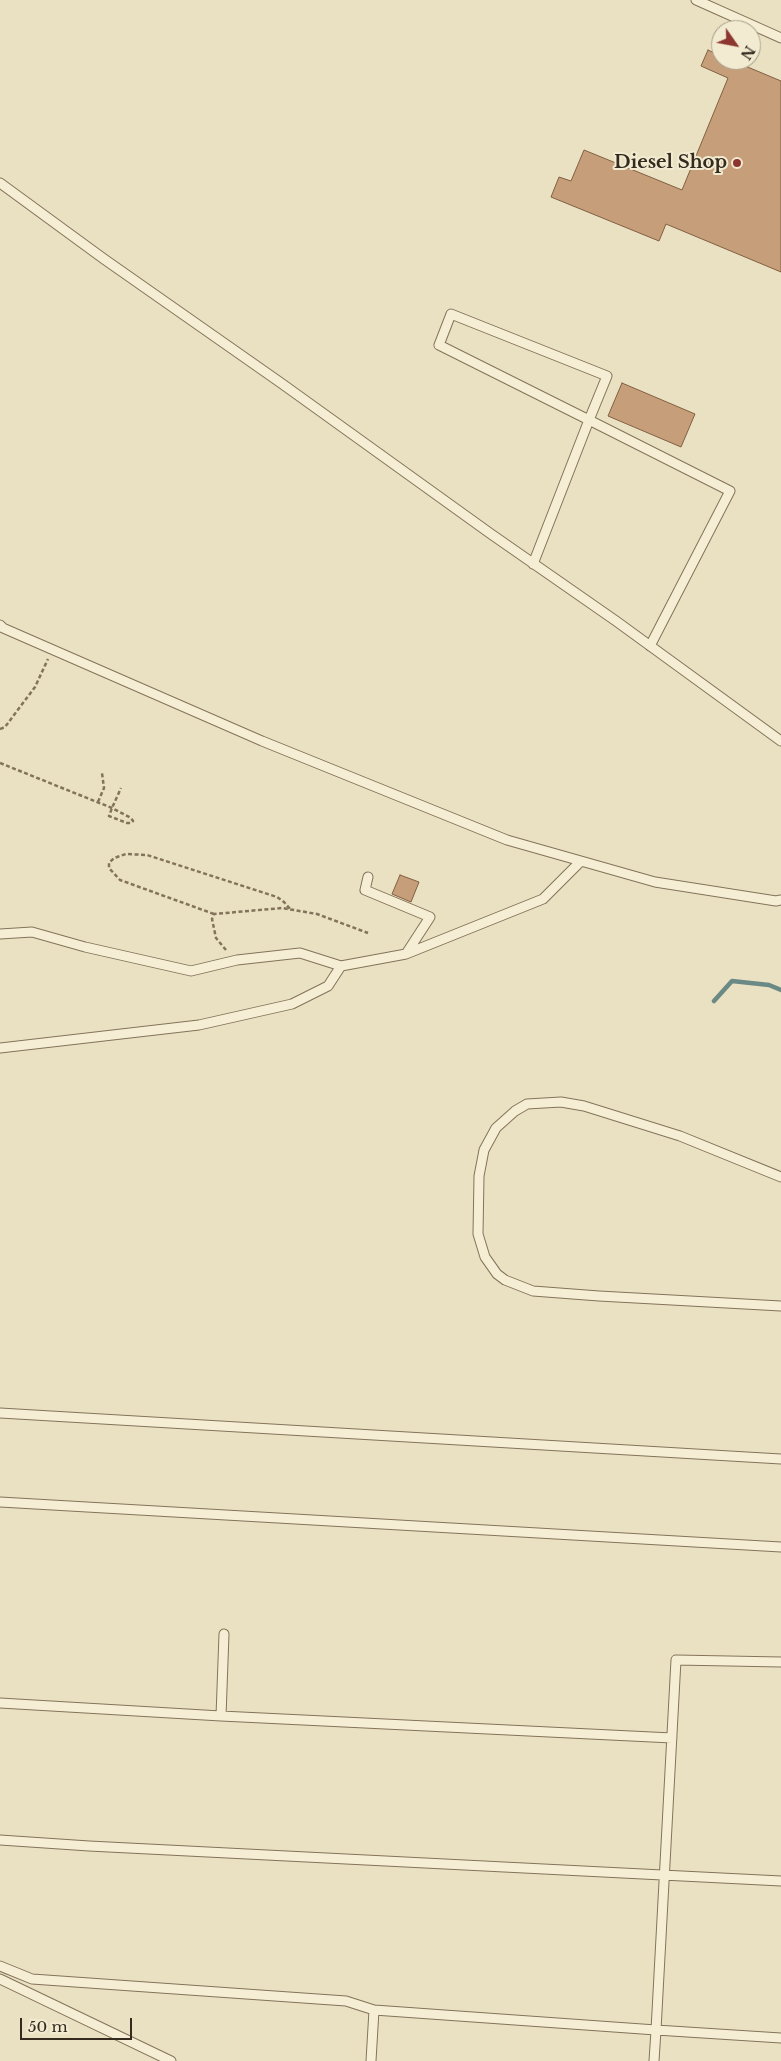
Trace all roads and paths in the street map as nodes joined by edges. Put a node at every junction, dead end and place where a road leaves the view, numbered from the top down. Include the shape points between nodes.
1 (696, 0) edge
2 (781, 38) edge
3 (0, 183) edge
4 (589, 420) junction
5 (533, 564) junction
6 (0, 625) edge
7 (650, 646) junction
8 (52, 649) junction
9 (0, 729) edge
10 (781, 742) edge
11 (0, 763) edge
12 (102, 773) dead end
13 (121, 788) dead end
14 (98, 802) junction
15 (112, 808) junction
16 (581, 861) junction
17 (368, 877) dead end
18 (781, 900) edge
19 (290, 910) junction
20 (214, 914) junction
21 (368, 933) dead end
22 (0, 934) edge
23 (406, 954) junction
24 (237, 960) junction
25 (341, 966) junction
26 (0, 1048) edge
27 (781, 1177) edge
28 (781, 1306) edge
29 (0, 1413) edge
30 (781, 1458) edge
31 (0, 1502) edge
32 (781, 1547) edge
33 (224, 1634) dead end
34 (781, 1662) edge
35 (0, 1703) edge
36 (221, 1716) junction
37 (672, 1738) junction
38 (0, 1840) edge
39 (664, 1875) junction
40 (781, 1881) edge
41 (0, 1966) edge
42 (0, 1979) edge
43 (374, 2010) junction
44 (656, 2030) junction
45 (781, 2038) edge
46 (171, 2061) edge
47 (371, 2061) edge
48 (654, 2061) edge

1 - 2 lane
3 - 5 lane
4 - 4 lane via 607,376 451,314 439,345
4 - 5 lane
4 - 7 lane via 730,491
5 - 7 lane
6 - 8 lane
7 - 10 lane
8 - 9 path via 35,687 5,727
8 - 16 lane via 262,741 498,836
11 - 14 path
12 - 14 path via 104,788
13 - 15 path
14 - 15 path
15 - 15 path via 109,816 127,823 133,821
16 - 18 lane via 655,882
16 - 23 lane via 543,899
17 - 23 lane via 365,890 430,917
19 - 20 path
19 - 20 path via 277,897 147,855 126,854 108,863 120,880
19 - 21 path via 318,914
20 - 24 path via 216,938
22 - 24 lane via 32,932 191,971
23 - 25 lane
24 - 25 lane via 300,953
25 - 26 lane via 328,986 292,1004 200,1025
27 - 28 lane via 680,1136 584,1106 561,1102 527,1104 496,1128 484,1150 479,1176 478,1234 497,1274 532,1290
29 - 30 lane
31 - 32 lane
33 - 36 lane
34 - 37 lane via 676,1660
35 - 36 lane
36 - 37 lane
37 - 39 lane
38 - 39 lane
39 - 40 lane
39 - 44 lane
41 - 43 lane via 32,1979 346,2001
42 - 46 lane
43 - 44 lane
43 - 47 lane
44 - 45 lane
44 - 48 lane

